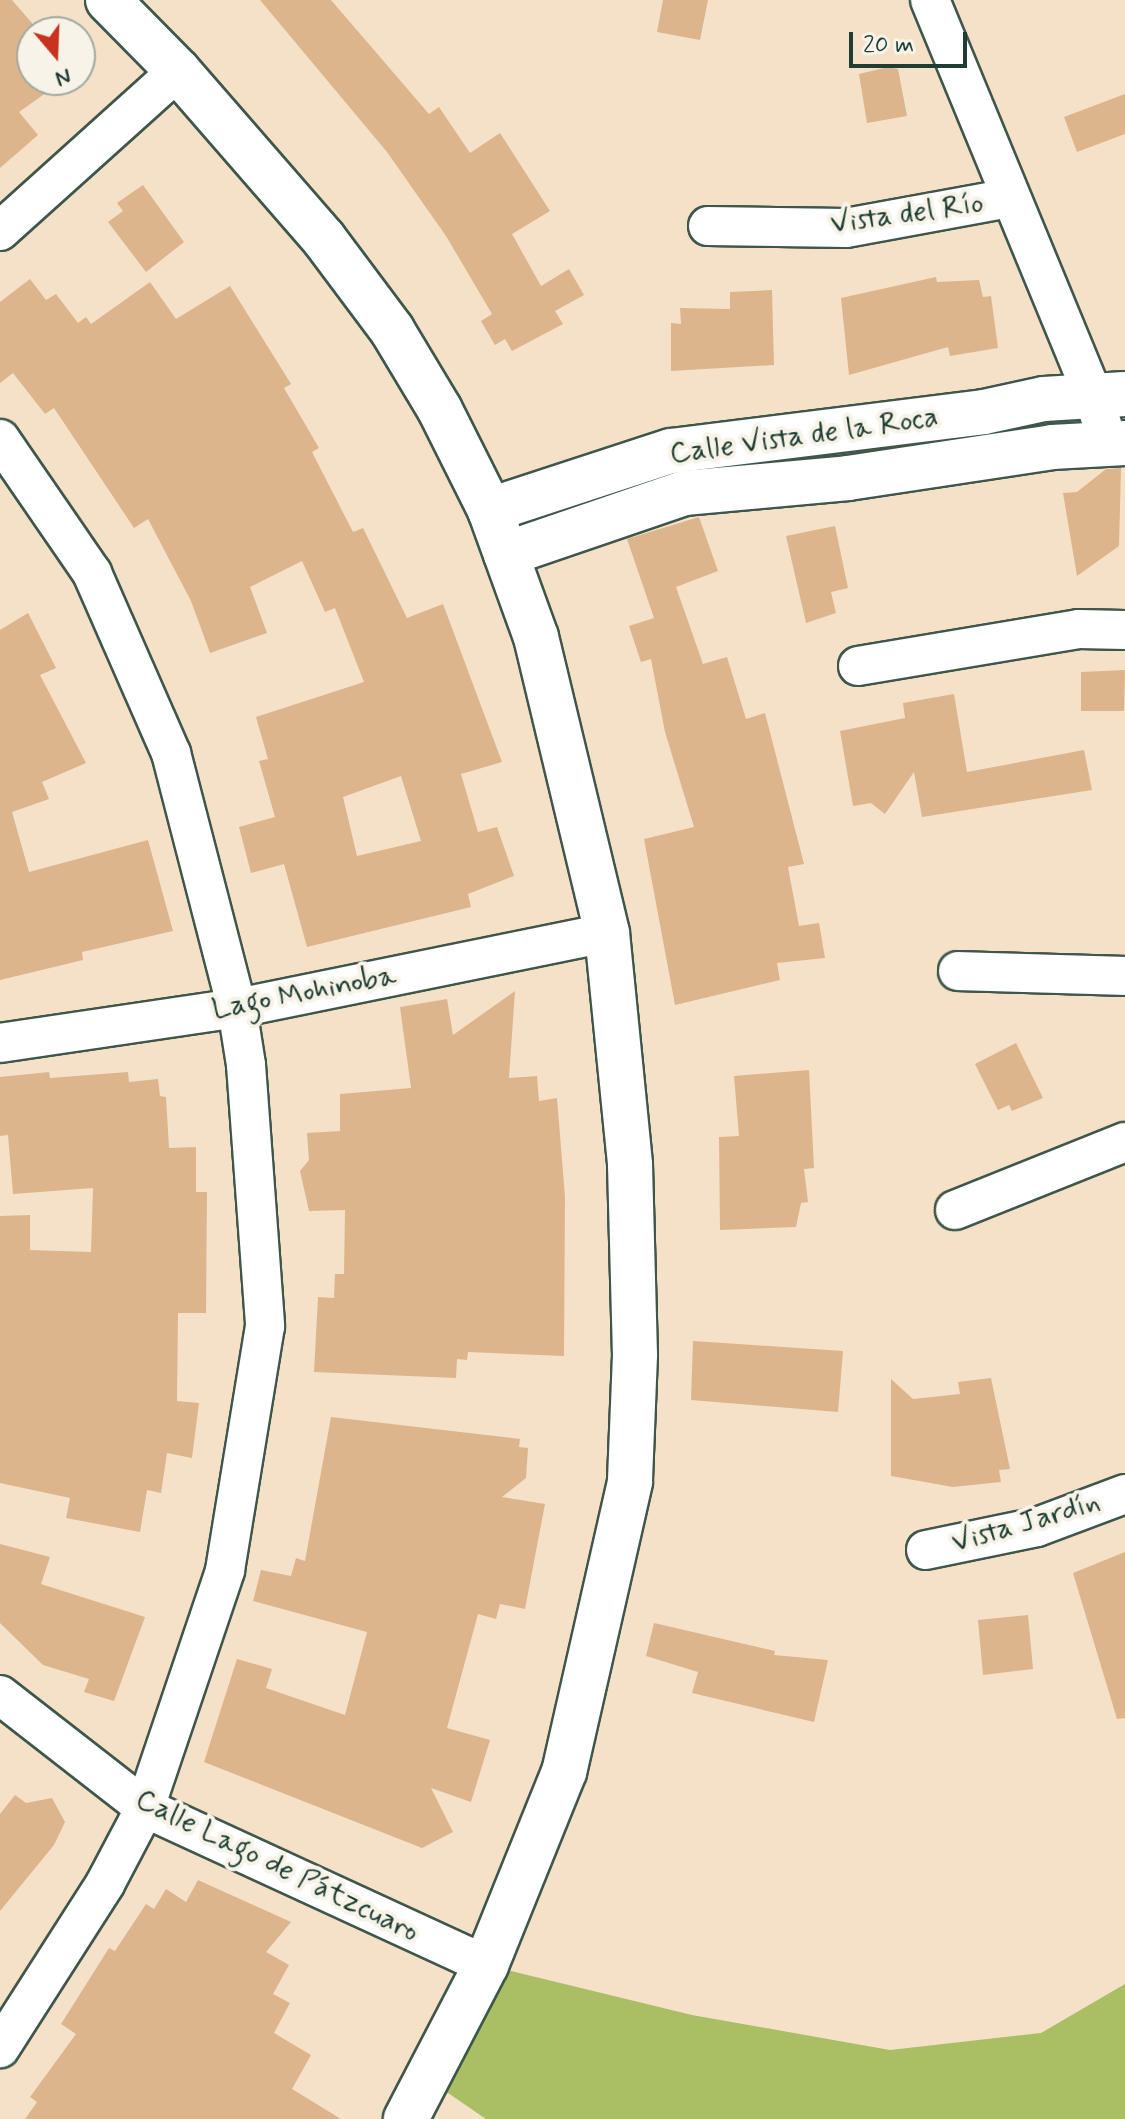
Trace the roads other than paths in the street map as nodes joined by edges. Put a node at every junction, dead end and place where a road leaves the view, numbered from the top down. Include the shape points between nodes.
1 (108, 0) edge
2 (939, 6) edge
3 (178, 71) junction
4 (1010, 198) junction
5 (708, 226) dead end
6 (0, 231) edge
7 (1109, 395) edge
8 (843, 432) junction
9 (0, 439) edge
10 (1117, 443) edge
11 (848, 478) junction
12 (490, 510) junction
13 (506, 554) junction
14 (1125, 630) edge
15 (858, 666) dead end
16 (607, 933) junction
17 (958, 971) dead end
18 (1125, 976) edge
19 (237, 1008) junction
20 (0, 1043) edge
21 (1125, 1142) edge
22 (955, 1210) dead end
23 (1125, 1494) edge
24 (926, 1550) dead end
25 (0, 1695) edge
26 (145, 1808) junction
27 (486, 1965) junction
28 (0, 2048) edge
29 (406, 2119) edge

1 - 3 street
2 - 4 street
3 - 6 street
3 - 12 street via 324,239 392,330
4 - 5 street, Vista del Río via 846,228
4 - 7 street
7 - 8 street, Calle Vista de la Roca
7 - 10 street
8 - 11 street
8 - 12 street, Calle Vista de la Roca via 671,451
9 - 19 street via 92,573 171,753
10 - 11 street, Calle Vista de la Roca
11 - 13 street, Calle Vista de la Roca via 684,493
12 - 13 street
13 - 16 street via 536,637
14 - 15 street via 1079,629
16 - 19 street, Lago Mohinoba
16 - 27 street via 630,1165 635,1355 630,1482 564,1772
17 - 18 street
19 - 20 street, Lago Mohinoba
19 - 26 street via 265,1326 225,1571
21 - 22 street
23 - 24 street, Vista Jardín via 1037,1527
25 - 26 street, Calle Lago de Pátzcuaro
26 - 27 street, Calle Lago de Pátzcuaro
26 - 28 street via 105,1884
27 - 29 street

